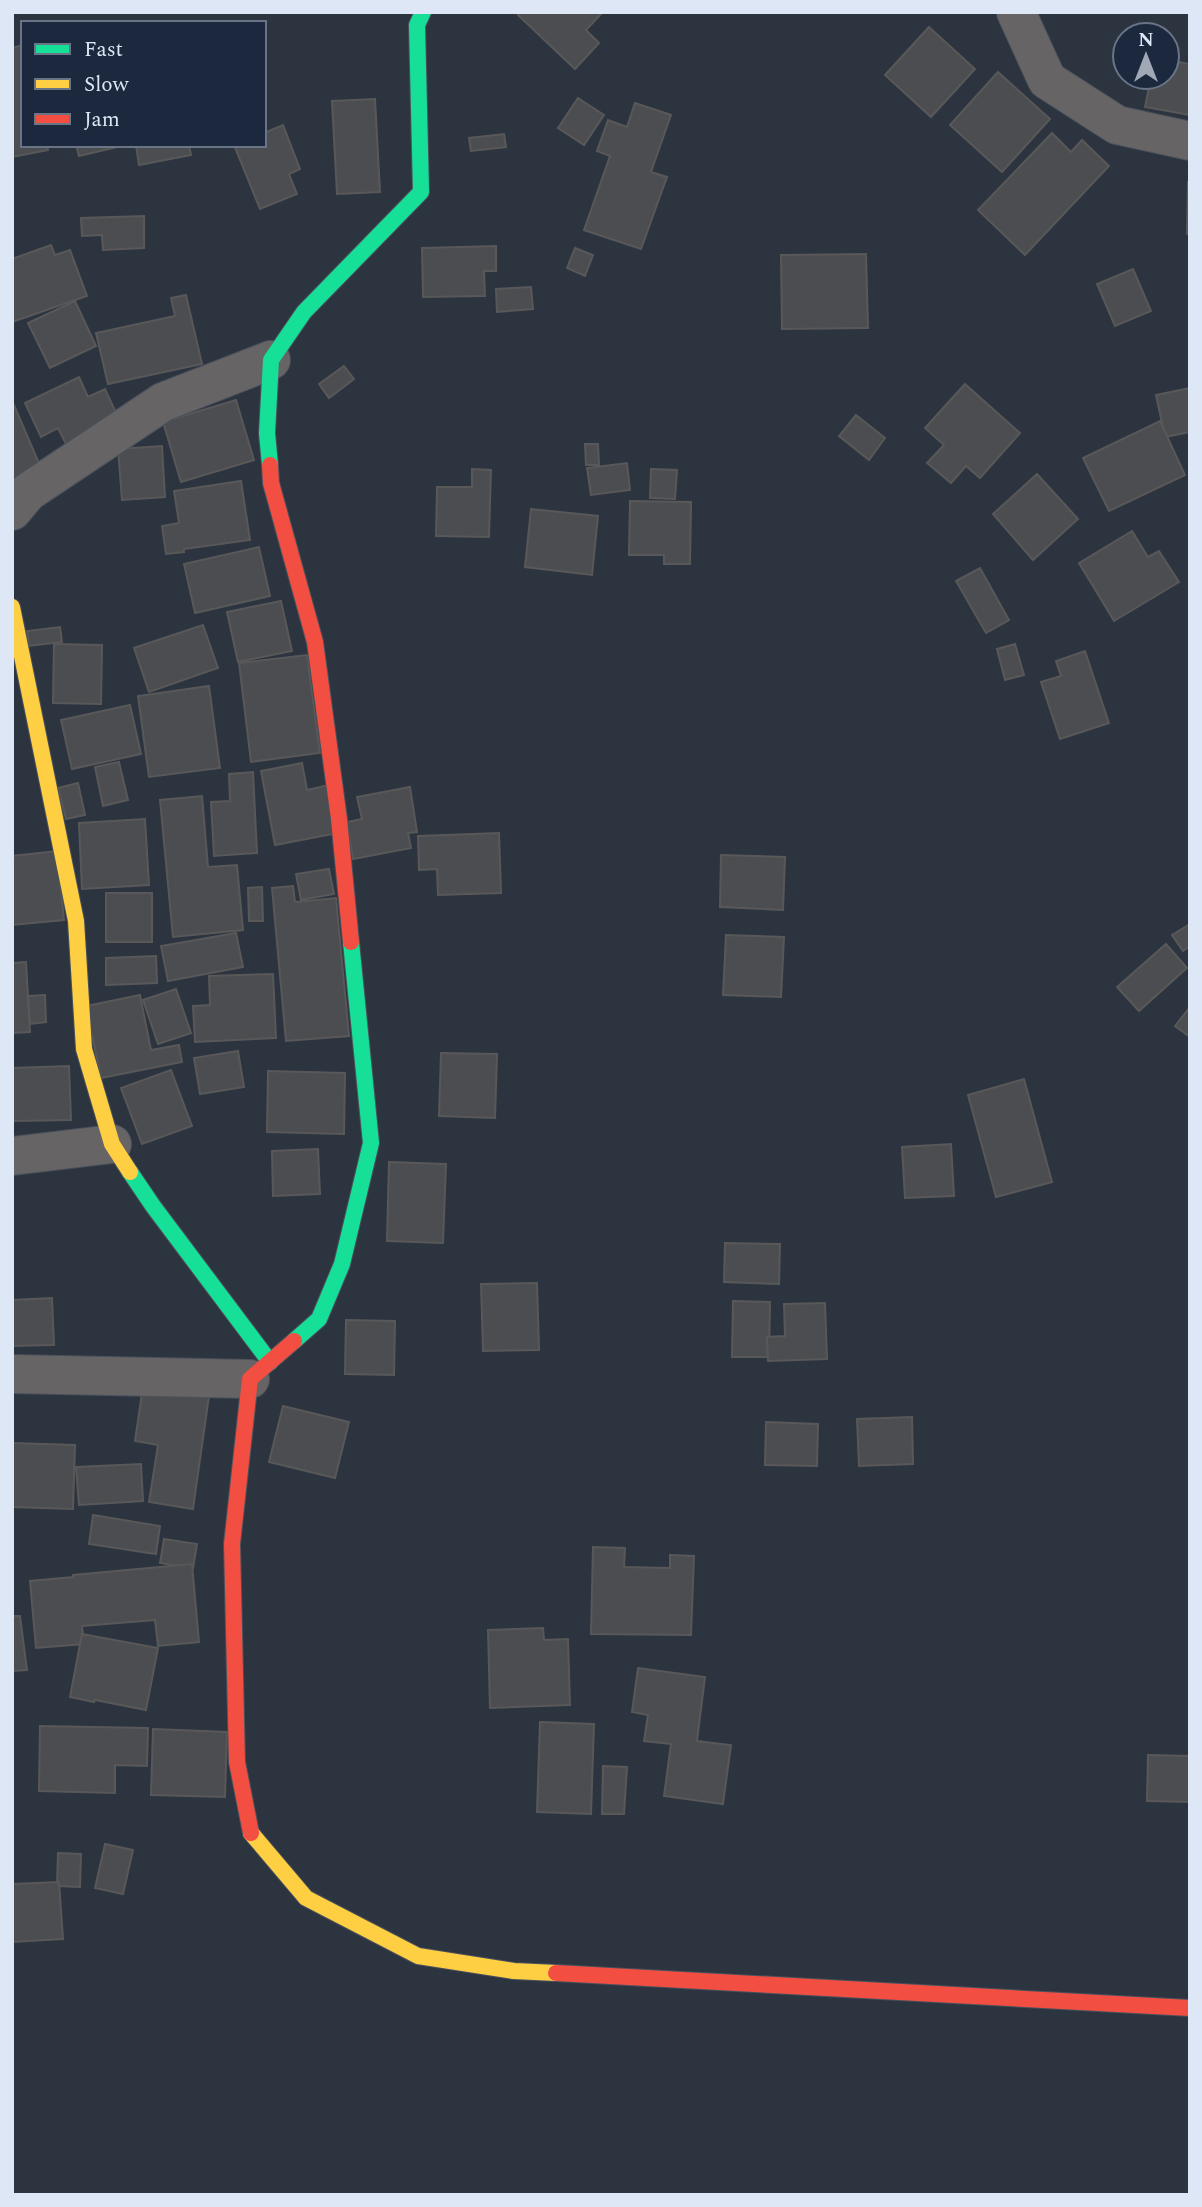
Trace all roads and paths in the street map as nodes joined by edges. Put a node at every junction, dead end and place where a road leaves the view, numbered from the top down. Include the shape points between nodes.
1 (423, 12) edge
2 (1016, 12) edge
3 (1190, 141) edge
4 (271, 360) junction
5 (12, 511) edge
6 (12, 607) edge
7 (111, 1144) junction
8 (12, 1156) edge
9 (260, 1371) junction
10 (12, 1374) edge
11 (1190, 2008) edge

1 - 4 street via 417,25 421,192 304,312
2 - 3 street via 1047,80 1117,125
4 - 5 street via 163,401 28,492
4 - 9 street via 267,433 271,484 315,642 339,819 371,1143 342,1264 319,1319
6 - 7 street via 76,920 84,1049
7 - 8 street
7 - 9 street
9 - 10 street
9 - 11 street via 232,1544 237,1762 251,1835 306,1898 418,1956 514,1971

